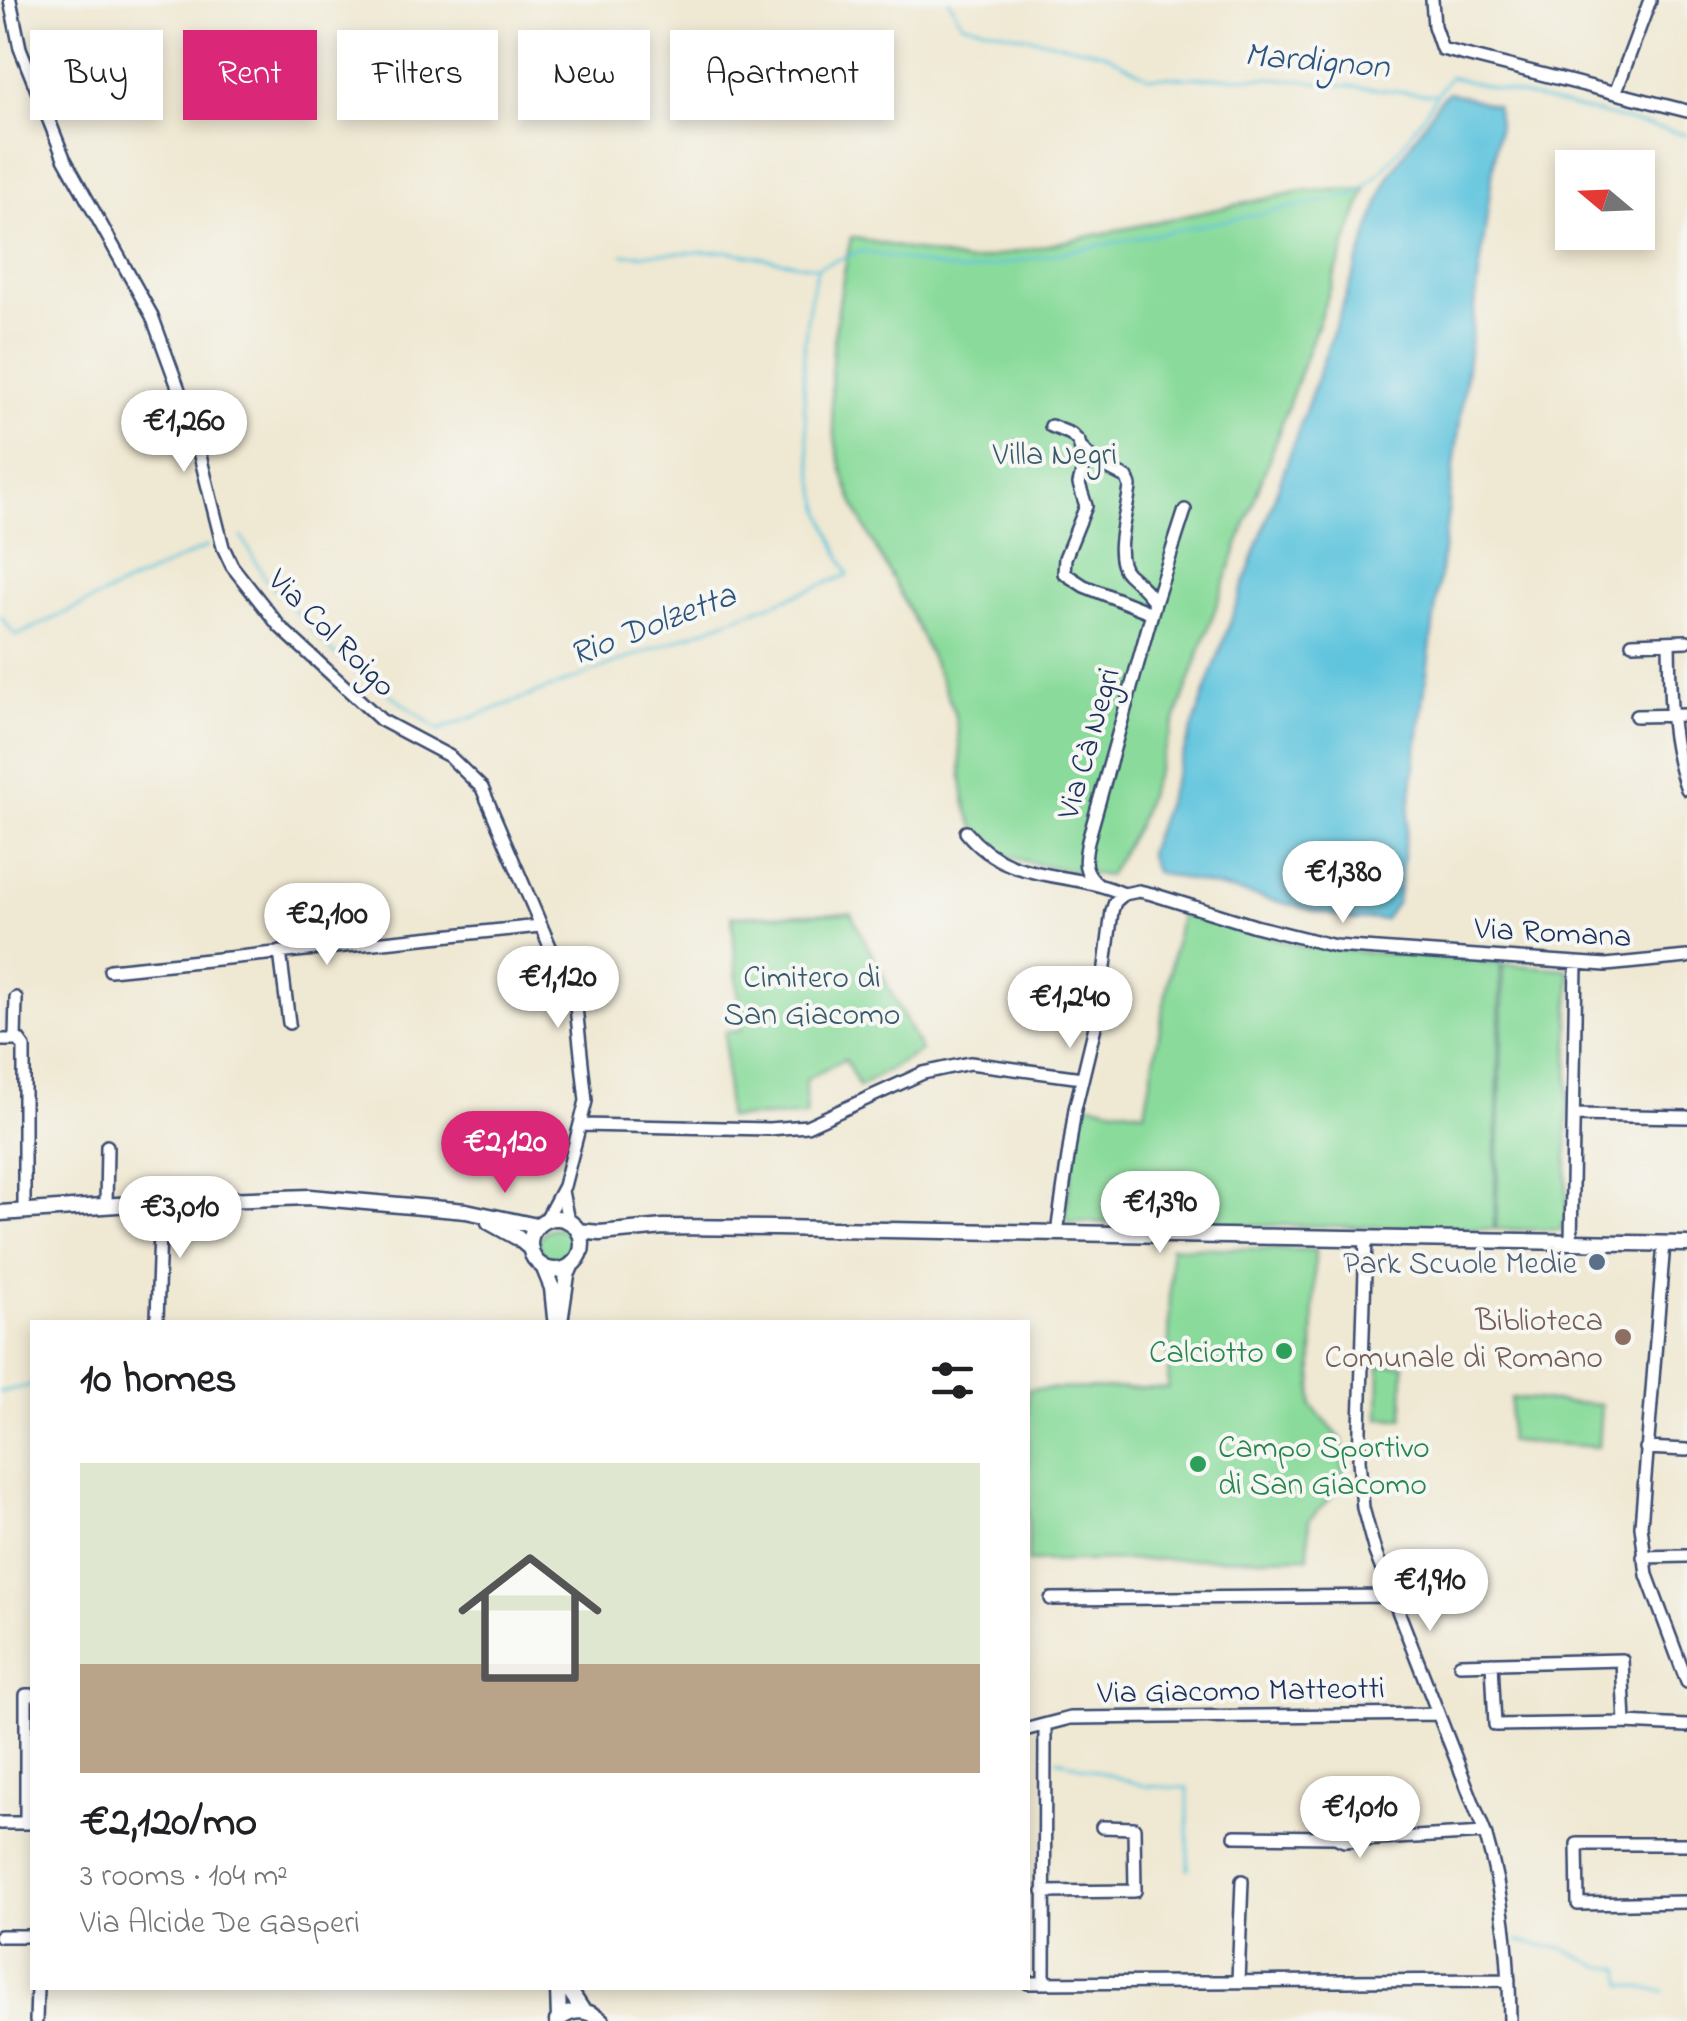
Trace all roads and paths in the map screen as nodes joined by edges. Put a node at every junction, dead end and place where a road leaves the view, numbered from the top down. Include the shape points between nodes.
1 (1432, 0) edge
2 (1650, 0) edge
3 (6, 9) edge
4 (1616, 91) junction
5 (1687, 112) edge
6 (1051, 426) dead end
7 (1082, 449) junction
8 (1185, 510) dead end
9 (1154, 608) junction
10 (1669, 642) junction
11 (1687, 642) edge
12 (1632, 643) dead end
13 (1687, 714) edge
14 (1670, 715) junction
15 (1636, 716) dead end
16 (1687, 788) edge
17 (966, 832) dead end
18 (1098, 884) junction
19 (1124, 894) junction
20 (540, 926) junction
21 (280, 952) junction
22 (1687, 957) edge
23 (1576, 964) junction
24 (110, 970) dead end
25 (16, 998) dead end
26 (288, 1023) dead end
27 (0, 1040) edge
28 (15, 1040) junction
29 (1082, 1078) junction
30 (1575, 1115) junction
31 (1687, 1117) edge
32 (582, 1125) junction
33 (107, 1146) dead end
34 (562, 1190) junction
35 (161, 1202) junction
36 (106, 1205) junction
37 (24, 1211) junction
38 (466, 1212) junction
39 (0, 1213) edge
40 (541, 1224) junction
41 (573, 1226) junction
42 (655, 1227) junction
43 (1057, 1233) junction
44 (1366, 1238) junction
45 (1571, 1242) junction
46 (1664, 1243) junction
47 (1687, 1244) edge
48 (530, 1249) junction
49 (576, 1259) junction
50 (542, 1266) junction
51 (158, 1319) dead end
52 (558, 1320) edge
53 (558, 1320) edge
54 (1646, 1448) junction
55 (1687, 1450) edge
56 (1687, 1556) edge
57 (1643, 1557) junction
58 (1393, 1596) junction
59 (1052, 1599) dead end
60 (1460, 1664) dead end
61 (1492, 1664) junction
62 (1687, 1682) edge
63 (30, 1695) edge
64 (1438, 1714) junction
65 (1624, 1723) junction
66 (1045, 1726) junction
67 (1687, 1726) edge
68 (1030, 1729) edge
69 (0, 1823) edge
70 (29, 1823) edge
71 (1102, 1828) dead end
72 (1484, 1833) junction
73 (1235, 1836) dead end
74 (1687, 1844) edge
75 (1030, 1870) edge
76 (1043, 1870) junction
77 (1242, 1881) dead end
78 (1044, 1892) junction
79 (1687, 1902) edge
80 (0, 1936) edge
81 (30, 1936) edge
82 (1238, 1980) junction
83 (1509, 1980) junction
84 (1030, 1982) edge
85 (1044, 1982) junction
86 (36, 1990) edge
87 (558, 1990) edge
88 (569, 1990) edge
89 (583, 2010) junction
90 (558, 2020) edge
91 (36, 2021) edge
92 (602, 2021) edge
93 (1510, 2021) edge

1 - 4 street via 1442,48
2 - 4 street
3 - 20 street, Via Col Roigo via 64,158 152,316 232,566 280,627 381,720 449,756 482,788
4 - 5 street
6 - 7 street via 1071,434
7 - 9 street via 1127,478 1124,565 1147,589
7 - 9 street via 1079,484 1086,506 1064,573
8 - 9 street, Via Cà Negri
9 - 18 street, Via Cà Negri via 1088,842 1084,864
10 - 11 street
10 - 12 street
10 - 14 street
13 - 14 street
14 - 15 street
14 - 16 street
17 - 18 street via 1003,865
18 - 19 street
19 - 23 street, Via Romana via 1152,894 1335,946
19 - 29 street via 1112,911
20 - 21 street
20 - 32 street, Via Col Roigo via 576,1007 586,1101
21 - 24 street
21 - 26 street
22 - 23 street, Via Romana
23 - 30 street
25 - 28 street
27 - 28 street
28 - 37 street via 24,1048
29 - 32 street via 970,1063 923,1073 807,1126
29 - 43 street
30 - 31 street
30 - 45 street
32 - 34 street, Via Col Roigo
33 - 36 street
34 - 40 street, Via Col Roigo
34 - 41 street, Via Col Roigo
35 - 36 main road
35 - 38 main road via 310,1197
35 - 51 street
36 - 37 main road
37 - 39 main road
38 - 40 main road
38 - 48 main road
40 - 41 main road via 560,1219
40 - 48 main road
41 - 42 main road via 600,1232
41 - 49 main road
42 - 43 main road
42 - 49 main road via 600,1242
43 - 44 main road
44 - 45 main road
44 - 58 street via 1361,1494
45 - 46 main road
46 - 47 main road
46 - 54 street
48 - 50 main road
49 - 50 main road via 558,1270
49 - 52 main road
50 - 53 main road
54 - 55 street
54 - 57 street
56 - 57 street
57 - 62 street
58 - 59 street
58 - 64 street
60 - 61 street
61 - 65 street via 1495,1724
61 - 65 street via 1622,1660
63 - 70 street
64 - 66 street, Via Giacomo Matteotti via 1070,1718
64 - 72 street
65 - 67 street
66 - 68 street, Via Giacomo Matteotti
66 - 76 street
69 - 70 street
71 - 78 street via 1134,1828 1135,1892
72 - 73 street via 1344,1841
72 - 83 street via 1506,1925
74 - 79 street via 1577,1844 1578,1904
75 - 76 street
76 - 78 street
77 - 82 street
78 - 85 street
80 - 81 street
82 - 83 street
82 - 85 street
83 - 93 street
84 - 85 street
86 - 91 street
87 - 90 main road
88 - 89 main road
89 - 90 main road
89 - 92 main road

